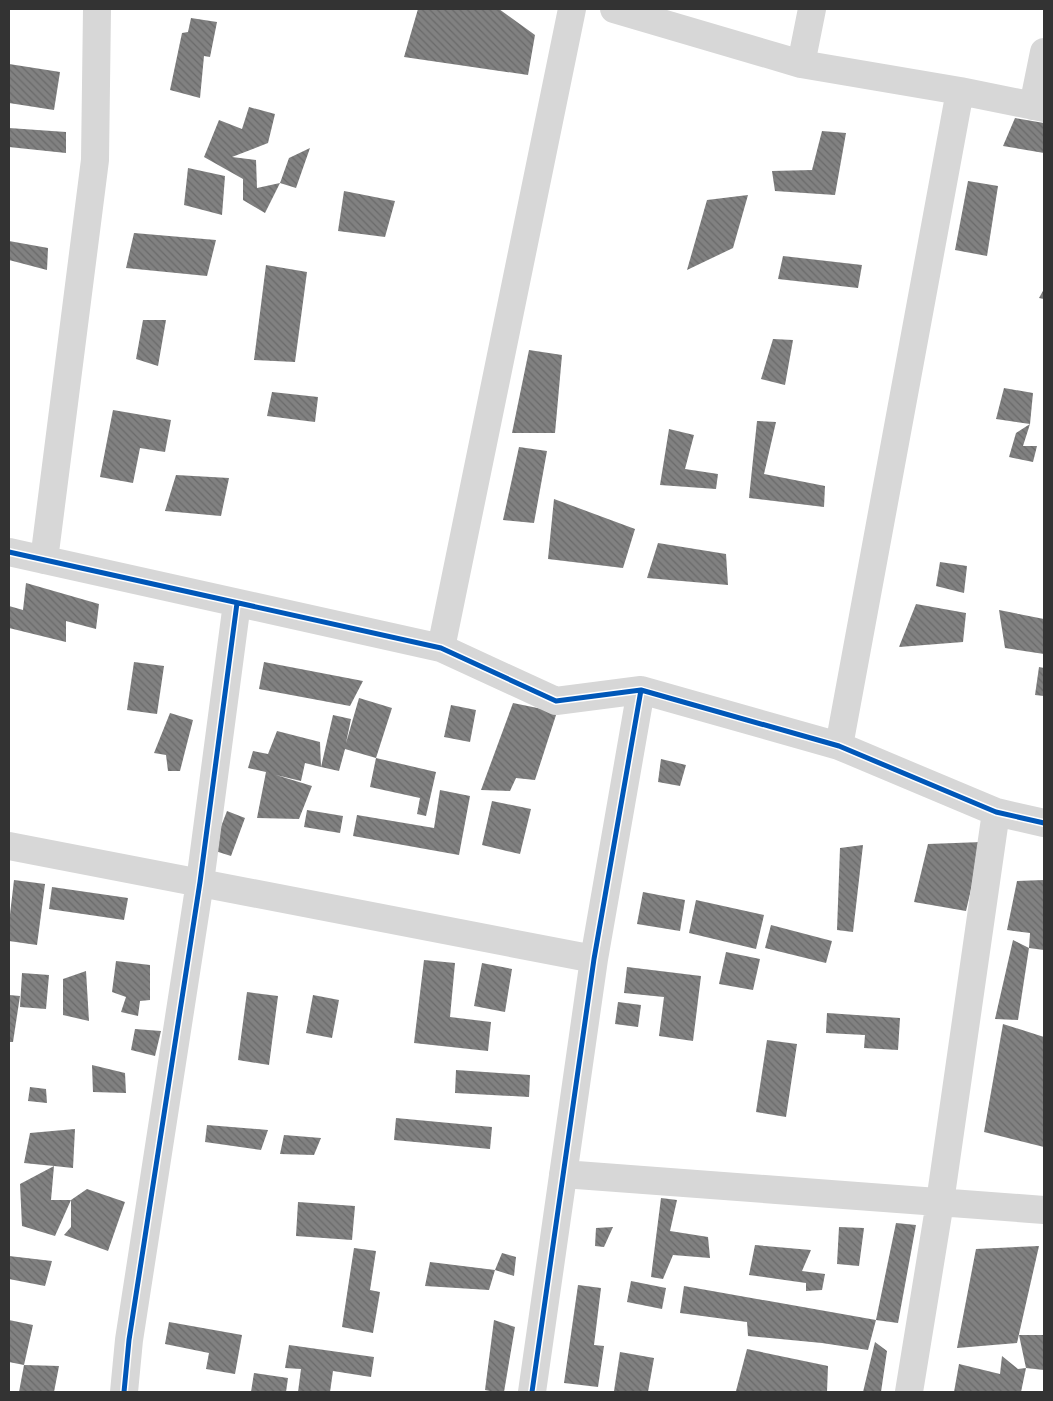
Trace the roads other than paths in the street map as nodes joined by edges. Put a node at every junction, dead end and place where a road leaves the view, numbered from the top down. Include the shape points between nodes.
1 (97, 9) edge
2 (572, 9) edge
3 (614, 9) edge
4 (812, 9) edge
5 (1044, 52) edge
6 (801, 64) junction
7 (960, 92) junction
8 (1039, 107) edge
9 (9, 552) edge
10 (44, 560) junction
11 (237, 603) junction
12 (441, 648) junction
13 (641, 690) junction
14 (839, 746) junction
15 (996, 812) junction
16 (1044, 823) edge
17 (9, 846) edge
18 (200, 882) junction
19 (594, 959) junction
20 (563, 1174) junction
21 (940, 1202) junction
22 (1044, 1210) edge
23 (124, 1392) edge
24 (532, 1392) edge
25 (909, 1392) edge

1 - 10 street via 95,160
2 - 12 street
3 - 6 street
4 - 6 street
5 - 8 street
6 - 7 street
7 - 8 street
7 - 14 street
9 - 10 street
10 - 11 street
11 - 12 street
11 - 18 street
12 - 13 street via 556,701
13 - 14 street
13 - 19 street
14 - 15 street
15 - 16 street
15 - 21 street
17 - 18 street
18 - 19 street
18 - 23 street via 129,1340
19 - 20 street
20 - 21 street
20 - 24 street
21 - 22 street
21 - 25 street

